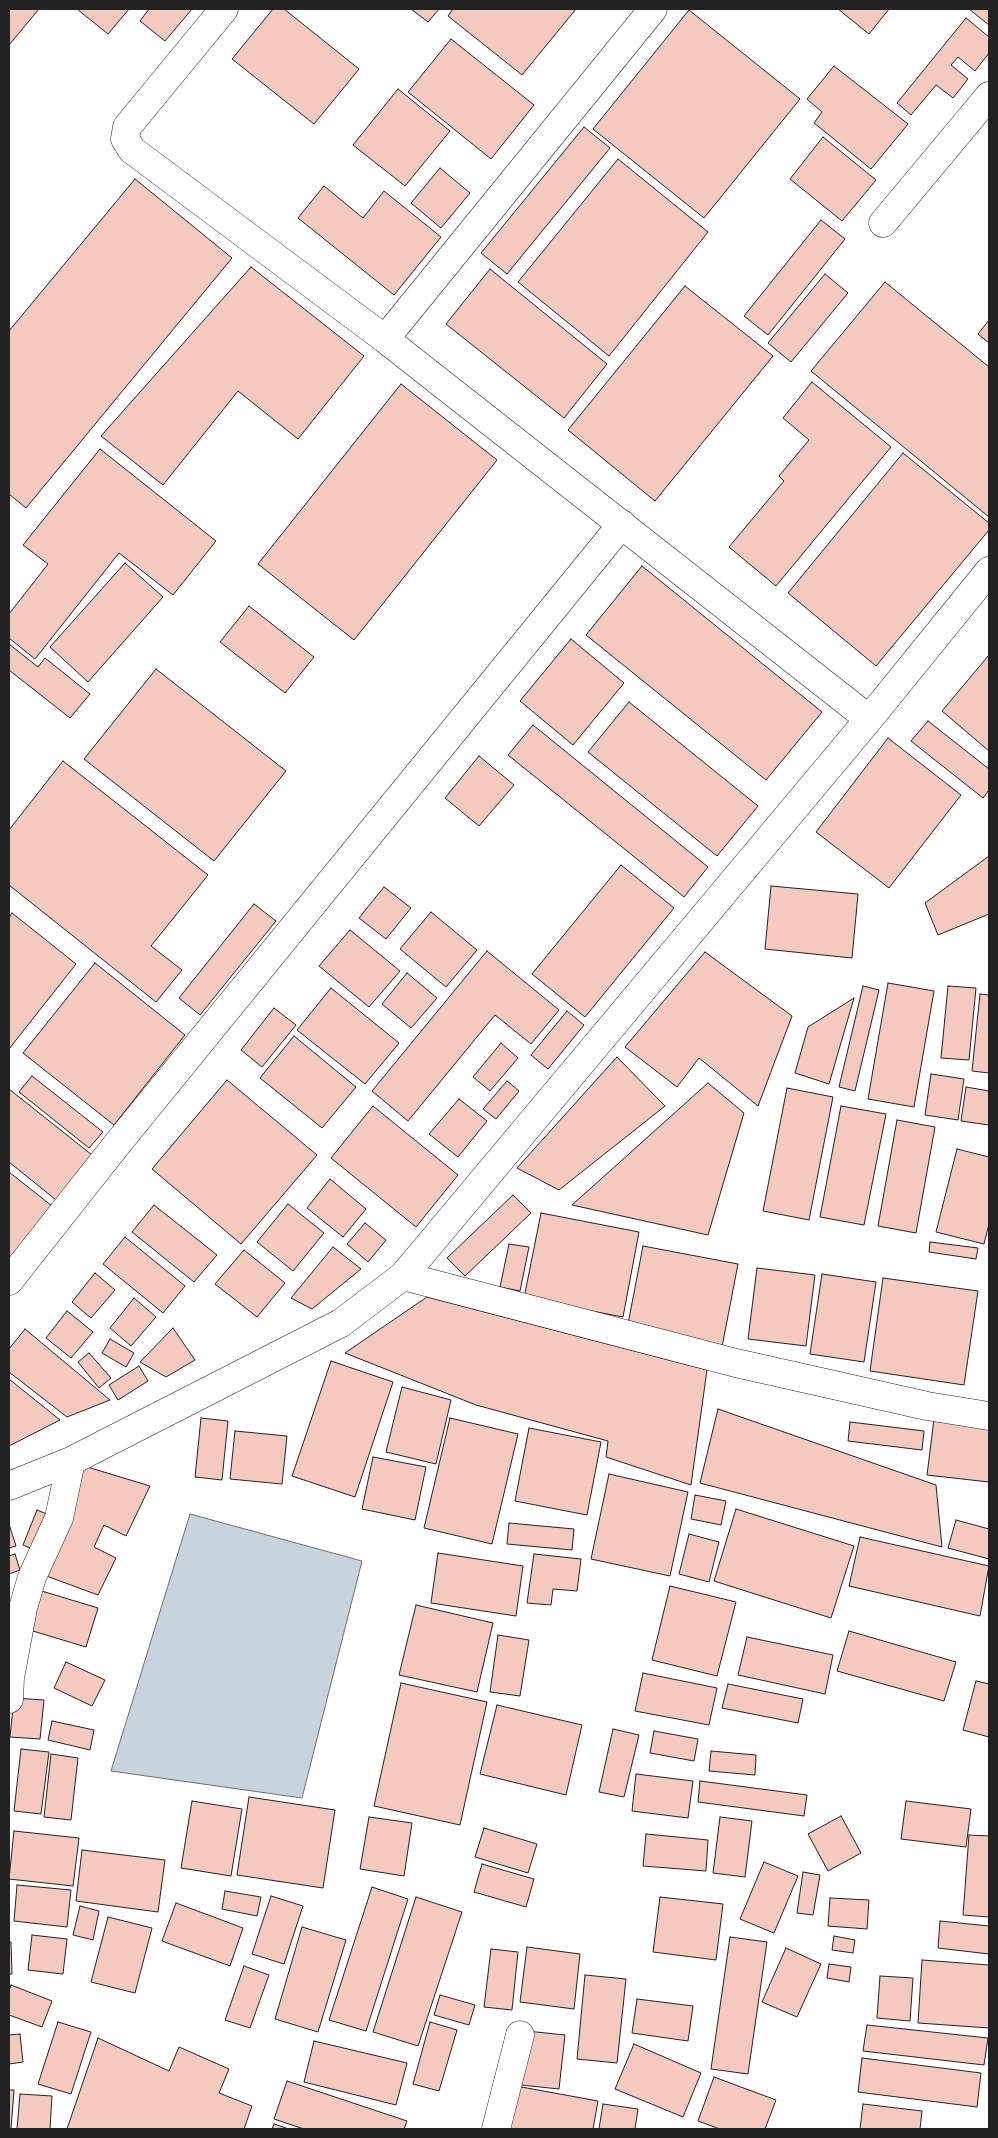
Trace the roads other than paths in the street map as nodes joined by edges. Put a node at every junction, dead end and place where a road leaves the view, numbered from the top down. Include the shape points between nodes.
1 (224, 9) edge
2 (653, 9) edge
3 (989, 96) edge
4 (883, 223) dead end
5 (385, 339) junction
6 (622, 524) junction
7 (989, 571) edge
8 (869, 719) junction
9 (403, 1276) junction
10 (9, 1281) edge
11 (989, 1416) edge
12 (71, 1461) junction
13 (9, 1486) edge
14 (9, 1699) edge
15 (520, 2035) dead end
16 (496, 2129) edge

1 - 5 street via 127,127 125,139 132,150
2 - 5 street
3 - 4 street
5 - 6 street
6 - 8 street
6 - 10 street
7 - 8 street
8 - 9 street
9 - 11 street via 736,1363 927,1406
9 - 12 street via 341,1323
12 - 13 street
12 - 14 street via 59,1518 32,1577 23,1608
15 - 16 street

